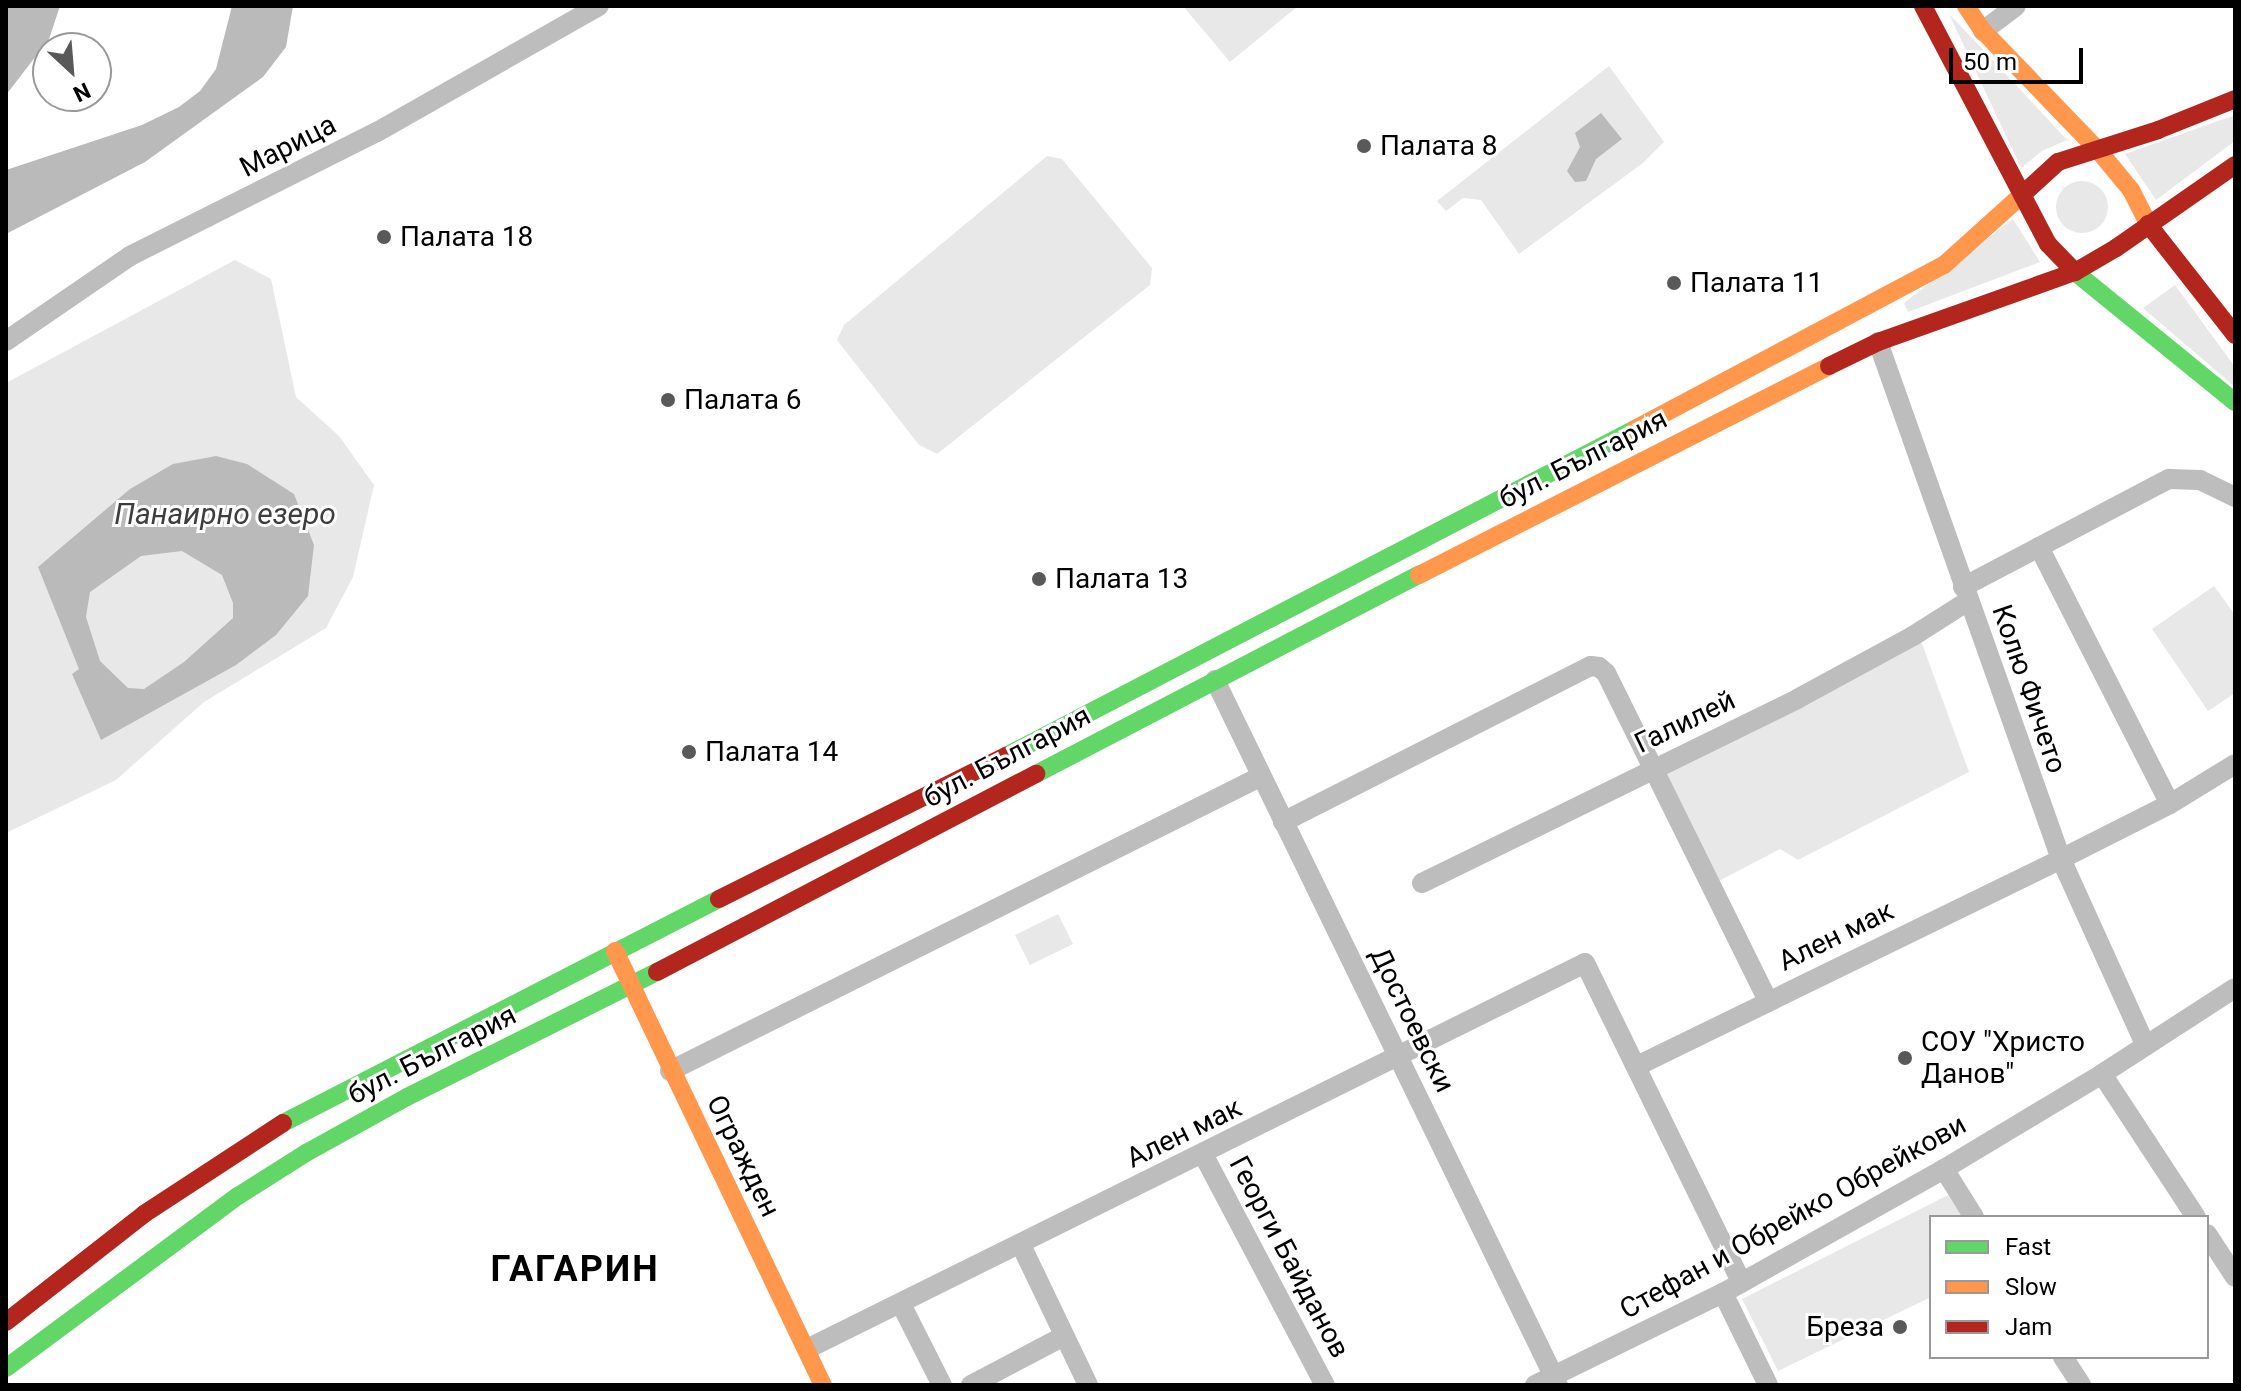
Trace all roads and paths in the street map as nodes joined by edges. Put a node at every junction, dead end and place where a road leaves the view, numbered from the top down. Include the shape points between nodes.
1 (599, 6) edge
2 (1923, 6) edge
3 (1966, 6) edge
4 (2016, 6) edge
5 (1983, 31) junction
6 (2235, 99) edge
7 (2098, 150) junction
8 (2235, 165) edge
9 (2023, 195) junction
10 (2148, 224) junction
11 (2075, 272) junction
12 (2235, 335) edge
13 (6, 341) edge
14 (1878, 342) junction
15 (2235, 402) edge
16 (2235, 497) edge
17 (2039, 547) junction
18 (1966, 594) junction
19 (1215, 680) junction
20 (2235, 764) edge
21 (1652, 770) junction
22 (1260, 777) junction
23 (2170, 804) junction
24 (1283, 822) junction
25 (2061, 859) junction
26 (1422, 883) dead end
27 (615, 951) junction
28 (631, 986) junction
29 (2235, 988) edge
30 (1767, 999) junction
31 (2146, 1046) junction
32 (1400, 1057) junction
33 (1637, 1066) junction
34 (670, 1071) junction
35 (2102, 1074) junction
36 (1203, 1154) junction
37 (1944, 1169) junction
38 (1973, 1215) edge
39 (2195, 1215) edge
40 (2209, 1235) edge
41 (1021, 1245) junction
42 (2227, 1248) edge
43 (2235, 1277) edge
44 (1733, 1288) junction
45 (901, 1304) junction
46 (6, 1322) edge
47 (1064, 1336) junction
48 (807, 1349) junction
49 (2064, 1359) edge
50 (6, 1368) edge
51 (1549, 1382) edge
52 (823, 1385) edge
53 (942, 1385) edge
54 (971, 1385) edge
55 (1088, 1385) edge
56 (1325, 1385) edge
57 (1768, 1385) edge
58 (2081, 1385) edge

1 - 13 street, Марица via 377,132 130,256
2 - 9 main road
3 - 5 main road
4 - 5 street
5 - 7 main road
6 - 7 main road
7 - 9 main road via 2058,162
7 - 10 main road via 2131,190
8 - 10 main road
9 - 11 main road via 2048,244
9 - 27 main road via 1944,265 1901,291 1020,749
10 - 11 main road
10 - 12 main road
11 - 14 main road, бул. България
11 - 15 main road
14 - 18 street, Колю Фичето
14 - 19 main road, бул. България
16 - 17 street, Галилей via 2200,480 2169,479
17 - 18 street, Галилей
17 - 23 street
18 - 21 street, Галилей via 1808,693
18 - 25 street, Колю Фичето
19 - 22 street, Достоевски
19 - 28 main road, бул. България
20 - 23 street, Ален мак
21 - 24 street via 1606,673 1591,666
21 - 26 street, Галилей
21 - 30 street
22 - 24 street, Достоевски
22 - 34 street
23 - 25 street, Ален мак
24 - 32 street, Достоевски
25 - 30 street, Ален мак
25 - 31 street, Колю Фичето
27 - 28 main road, Огражден
27 - 46 main road via 286,1121 144,1214
28 - 34 main road, Огражден
28 - 50 main road, бул. България via 306,1153 238,1196
29 - 31 street, Стефан и Обрейко Обрейкови
30 - 33 street, Ален мак
31 - 35 street, Стефан и Обрейко Обрейкови
32 - 33 street, Ален мак via 1585,963
32 - 36 street, Ален мак
32 - 51 street, Достоевски
33 - 44 street
34 - 48 main road, Огражден
35 - 37 street, Стефан и Обрейко Обрейкови
35 - 39 street
36 - 41 street, Ален мак
36 - 56 street, Георги Байданов
37 - 38 street
37 - 44 street, Стефан и Обрейко Обрейкови
40 - 42 street
41 - 45 street, Ален мак
41 - 47 street
42 - 43 street
44 - 51 street, Стефан и Обрейко Обрейкови
44 - 57 street
45 - 48 street, Ален мак
45 - 53 street
47 - 54 street
47 - 55 street
48 - 52 main road, Огражден
49 - 58 street

